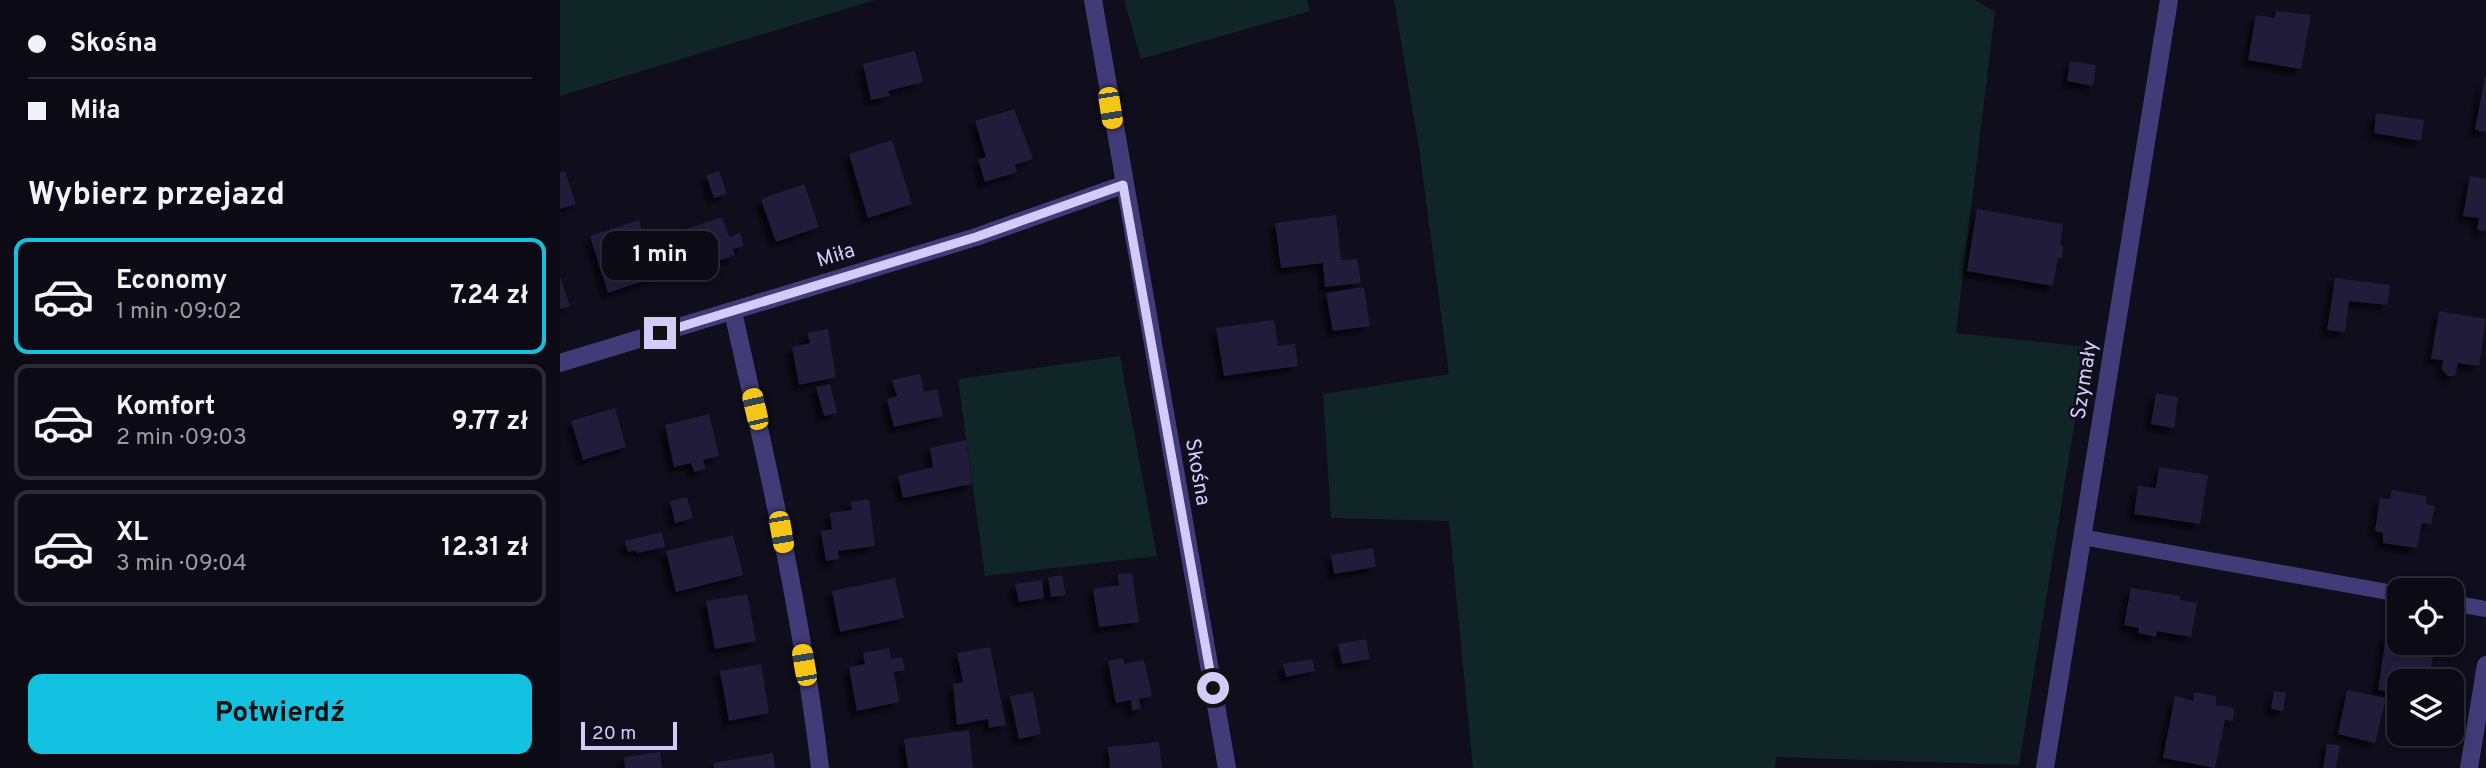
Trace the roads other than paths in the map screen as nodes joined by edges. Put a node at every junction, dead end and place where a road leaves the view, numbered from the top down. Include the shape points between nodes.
1 (1093, 0) edge
2 (2169, 0) edge
3 (1123, 185) junction
4 (733, 312) junction
5 (560, 363) edge
6 (2082, 537) junction
7 (2387, 591) edge
8 (2464, 605) edge
9 (2486, 609) edge
10 (2486, 665) edge
11 (820, 768) edge
12 (1227, 768) edge
13 (2045, 768) edge
14 (2469, 768) edge

1 - 3 street, Skośna
2 - 6 street, Szymały
3 - 4 street, Miła via 976,237
3 - 12 street, Skośna
4 - 5 street, Miła
4 - 11 street via 776,506
6 - 7 lane
6 - 13 street, Szymały
8 - 9 lane
10 - 14 street

